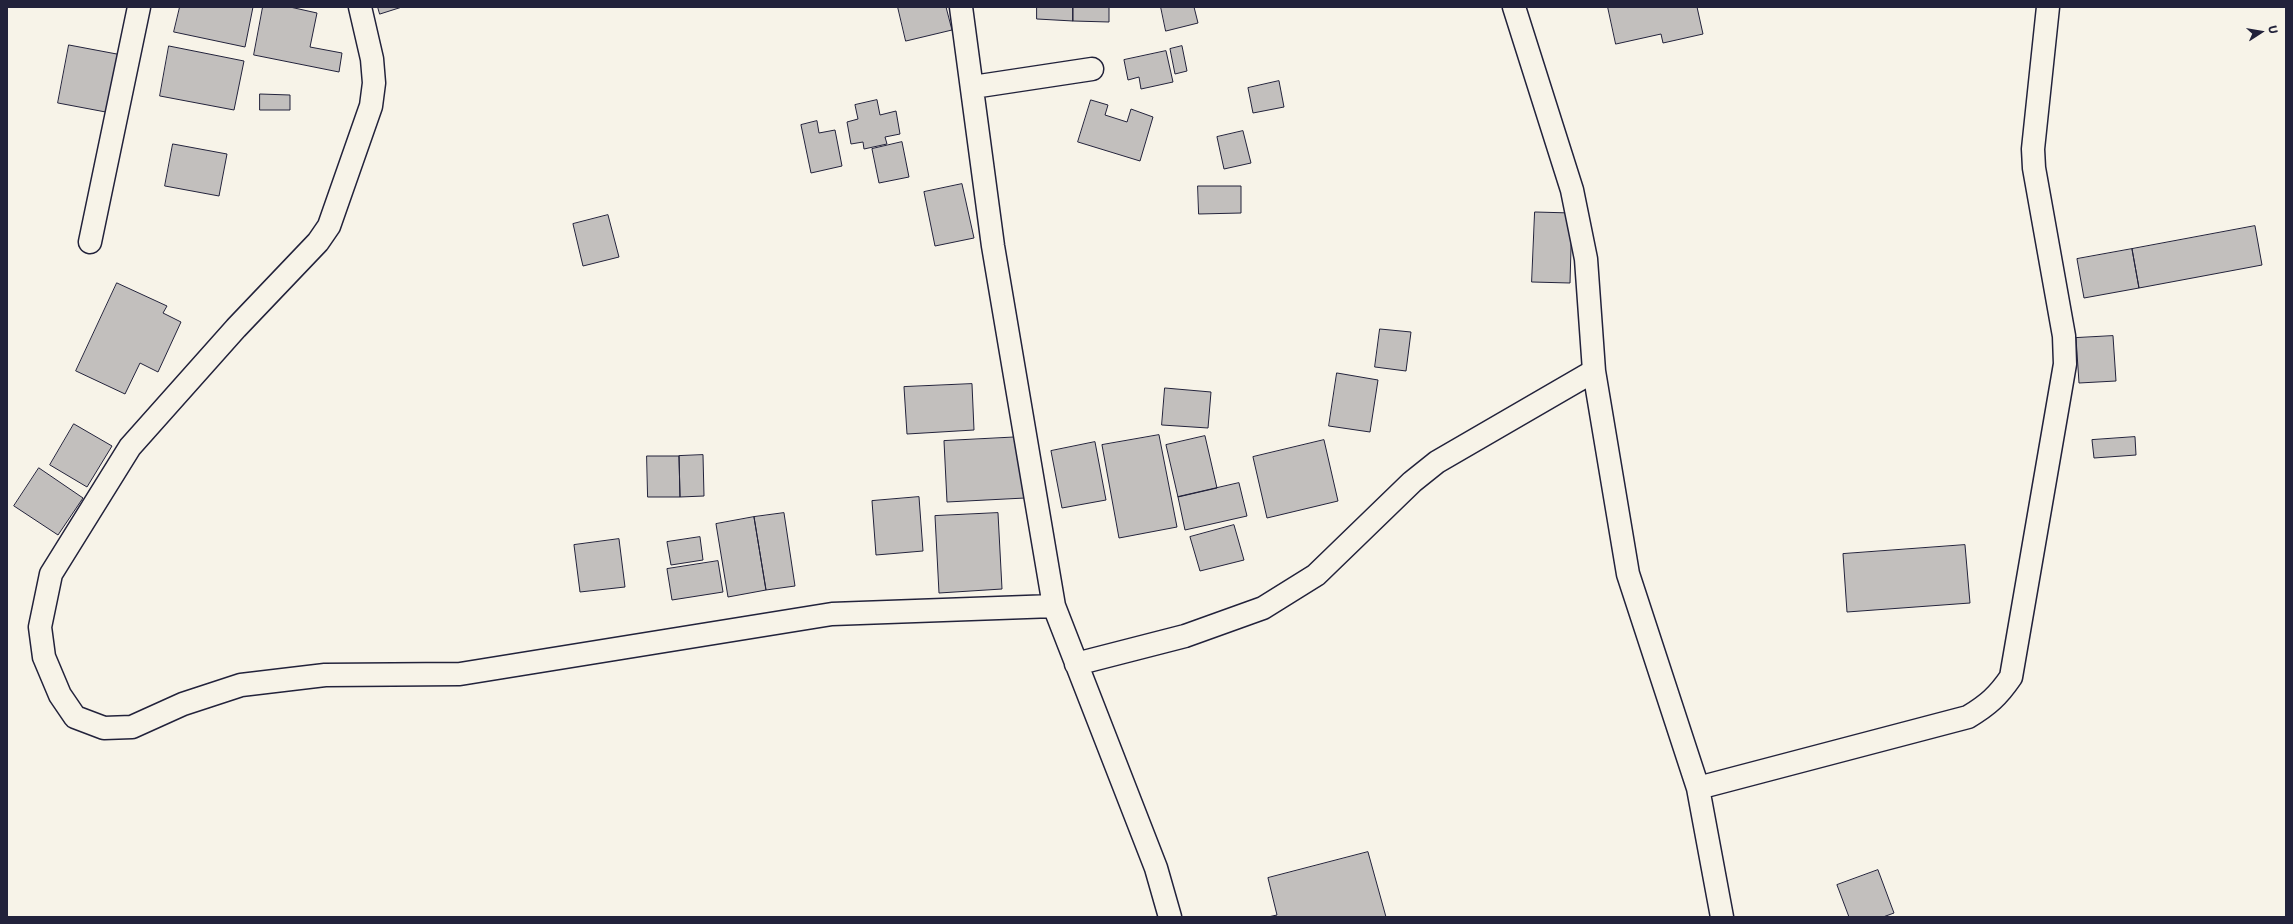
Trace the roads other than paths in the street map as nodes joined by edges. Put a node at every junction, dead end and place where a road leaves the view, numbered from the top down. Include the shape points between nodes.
1 (139, 7) edge
2 (360, 7) edge
3 (961, 7) edge
4 (1514, 7) edge
5 (2048, 7) edge
6 (1092, 69) dead end
7 (973, 87) junction
8 (90, 242) dead end
9 (1594, 370) junction
10 (1054, 606) junction
11 (1076, 664) junction
12 (1698, 788) junction
13 (1170, 917) edge
14 (1722, 917) edge

1 - 8 street
2 - 10 street via 372,59 372,106 329,226 318,242 236,328 130,447 51,574 40,627 44,657 60,695 75,717 104,728 132,727 183,704 241,686 325,675 460,674 832,614
3 - 7 street
4 - 9 street via 1572,190 1586,259
5 - 12 street via 2034,168 2064,336 2065,364 2011,677 1988,705 1968,717
6 - 7 street
7 - 10 street via 993,246
9 - 11 street via 1437,462 1412,482 1316,575 1264,608 1185,636
9 - 12 street via 1628,574
10 - 11 street
11 - 13 street via 1156,868
12 - 14 street

